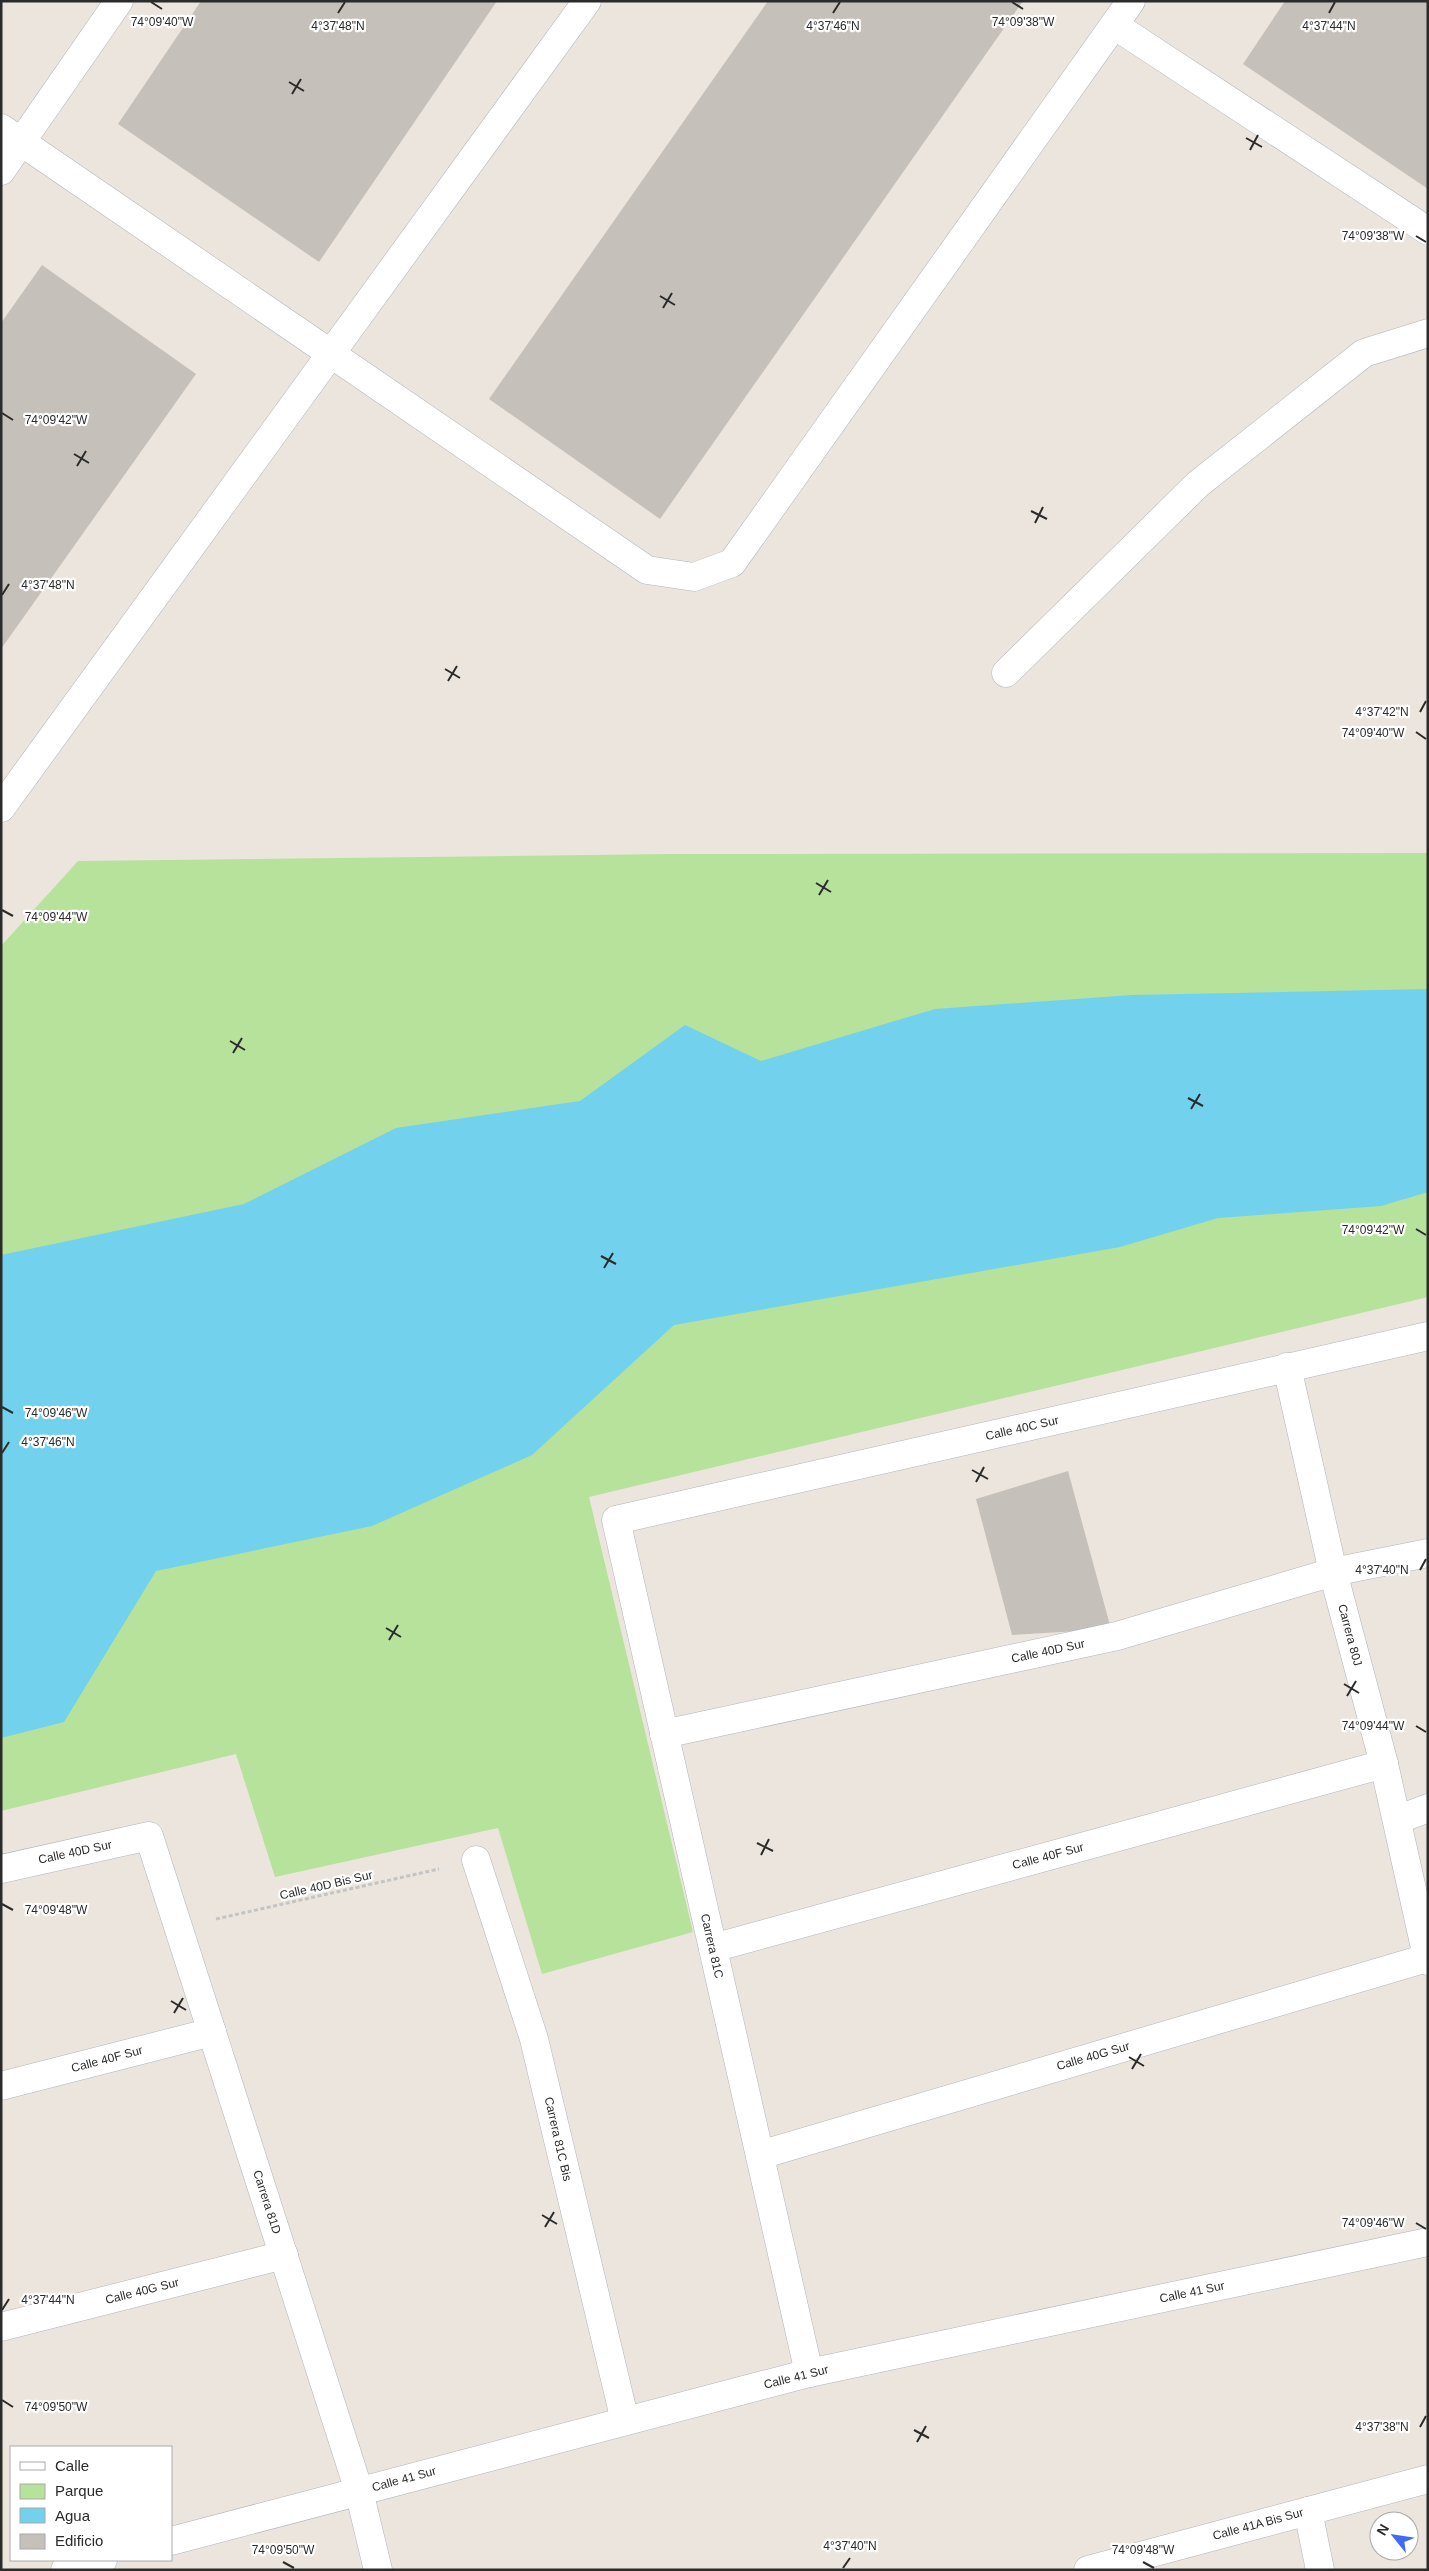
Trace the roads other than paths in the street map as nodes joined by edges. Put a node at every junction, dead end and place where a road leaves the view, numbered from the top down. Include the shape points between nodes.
1 (119, 1) edge
2 (587, 1) edge
3 (1131, 1) edge
4 (1114, 25) junction
5 (11, 135) edge
6 (1, 171) edge
7 (1428, 231) edge
8 (1428, 332) edge
9 (332, 353) junction
10 (1006, 673) dead end
11 (1, 808) edge
12 (1428, 1336) edge
13 (1287, 1367) junction
14 (616, 1520) joint
15 (1428, 1553) edge
16 (1333, 1572) junction
17 (664, 1734) junction
18 (1384, 1764) junction
19 (1428, 1808) edge
20 (1397, 1820) junction
21 (150, 1836) joint
22 (476, 1860) road end
23 (1, 1869) edge
24 (713, 1948) junction
25 (1427, 1959) edge
26 (212, 2032) junction
27 (1, 2086) edge
28 (760, 2154) junction
29 (1428, 2242) edge
30 (284, 2255) junction
31 (1, 2327) edge
32 (809, 2373) junction
33 (625, 2421) junction
34 (1428, 2479) edge
35 (359, 2491) junction
36 (1308, 2511) junction
37 (172, 2541) edge
38 (98, 2561) edge
39 (65, 2570) edge
40 (378, 2570) edge
41 (1090, 2570) edge
42 (1320, 2570) edge

1 - 5 street
2 - 9 street
3 - 4 street
4 - 7 street
4 - 9 street via 732,563 694,577 647,570
5 - 6 street
5 - 9 street
8 - 10 street via 1364,353 1198,484
9 - 11 street
12 - 13 street, Calle 40C Sur
13 - 14 street, Calle 40C Sur
13 - 16 street, Carrera 80J
14 - 17 street, Carrera 81C
15 - 16 street, Calle 40D Sur
16 - 17 street, Calle 40D Sur via 1117,1636
16 - 18 street, Carrera 80J
17 - 24 street, Carrera 81C
18 - 20 street, Carrera 80J
18 - 24 street, Calle 40F Sur
19 - 20 street
20 - 25 street, Carrera 80J
21 - 23 street, Calle 40D Sur
21 - 26 street, Carrera 81D
22 - 33 street, Carrera 81C Bis via 534,2039
24 - 28 street, Carrera 81C
25 - 28 street, Calle 40G Sur
26 - 27 street, Calle 40F Sur
26 - 30 street, Carrera 81D
28 - 32 street, Carrera 81C
29 - 32 street, Calle 41 Sur
30 - 31 street, Calle 40G Sur
30 - 35 street, Carrera 81D
32 - 33 street, Calle 41 Sur
33 - 35 street, Calle 41 Sur
34 - 36 street, Calle 41A Bis Sur
35 - 37 street, Calle 41 Sur
35 - 40 street, Carrera 81D
36 - 41 street, Calle 41A Bis Sur
36 - 42 street
38 - 39 street

